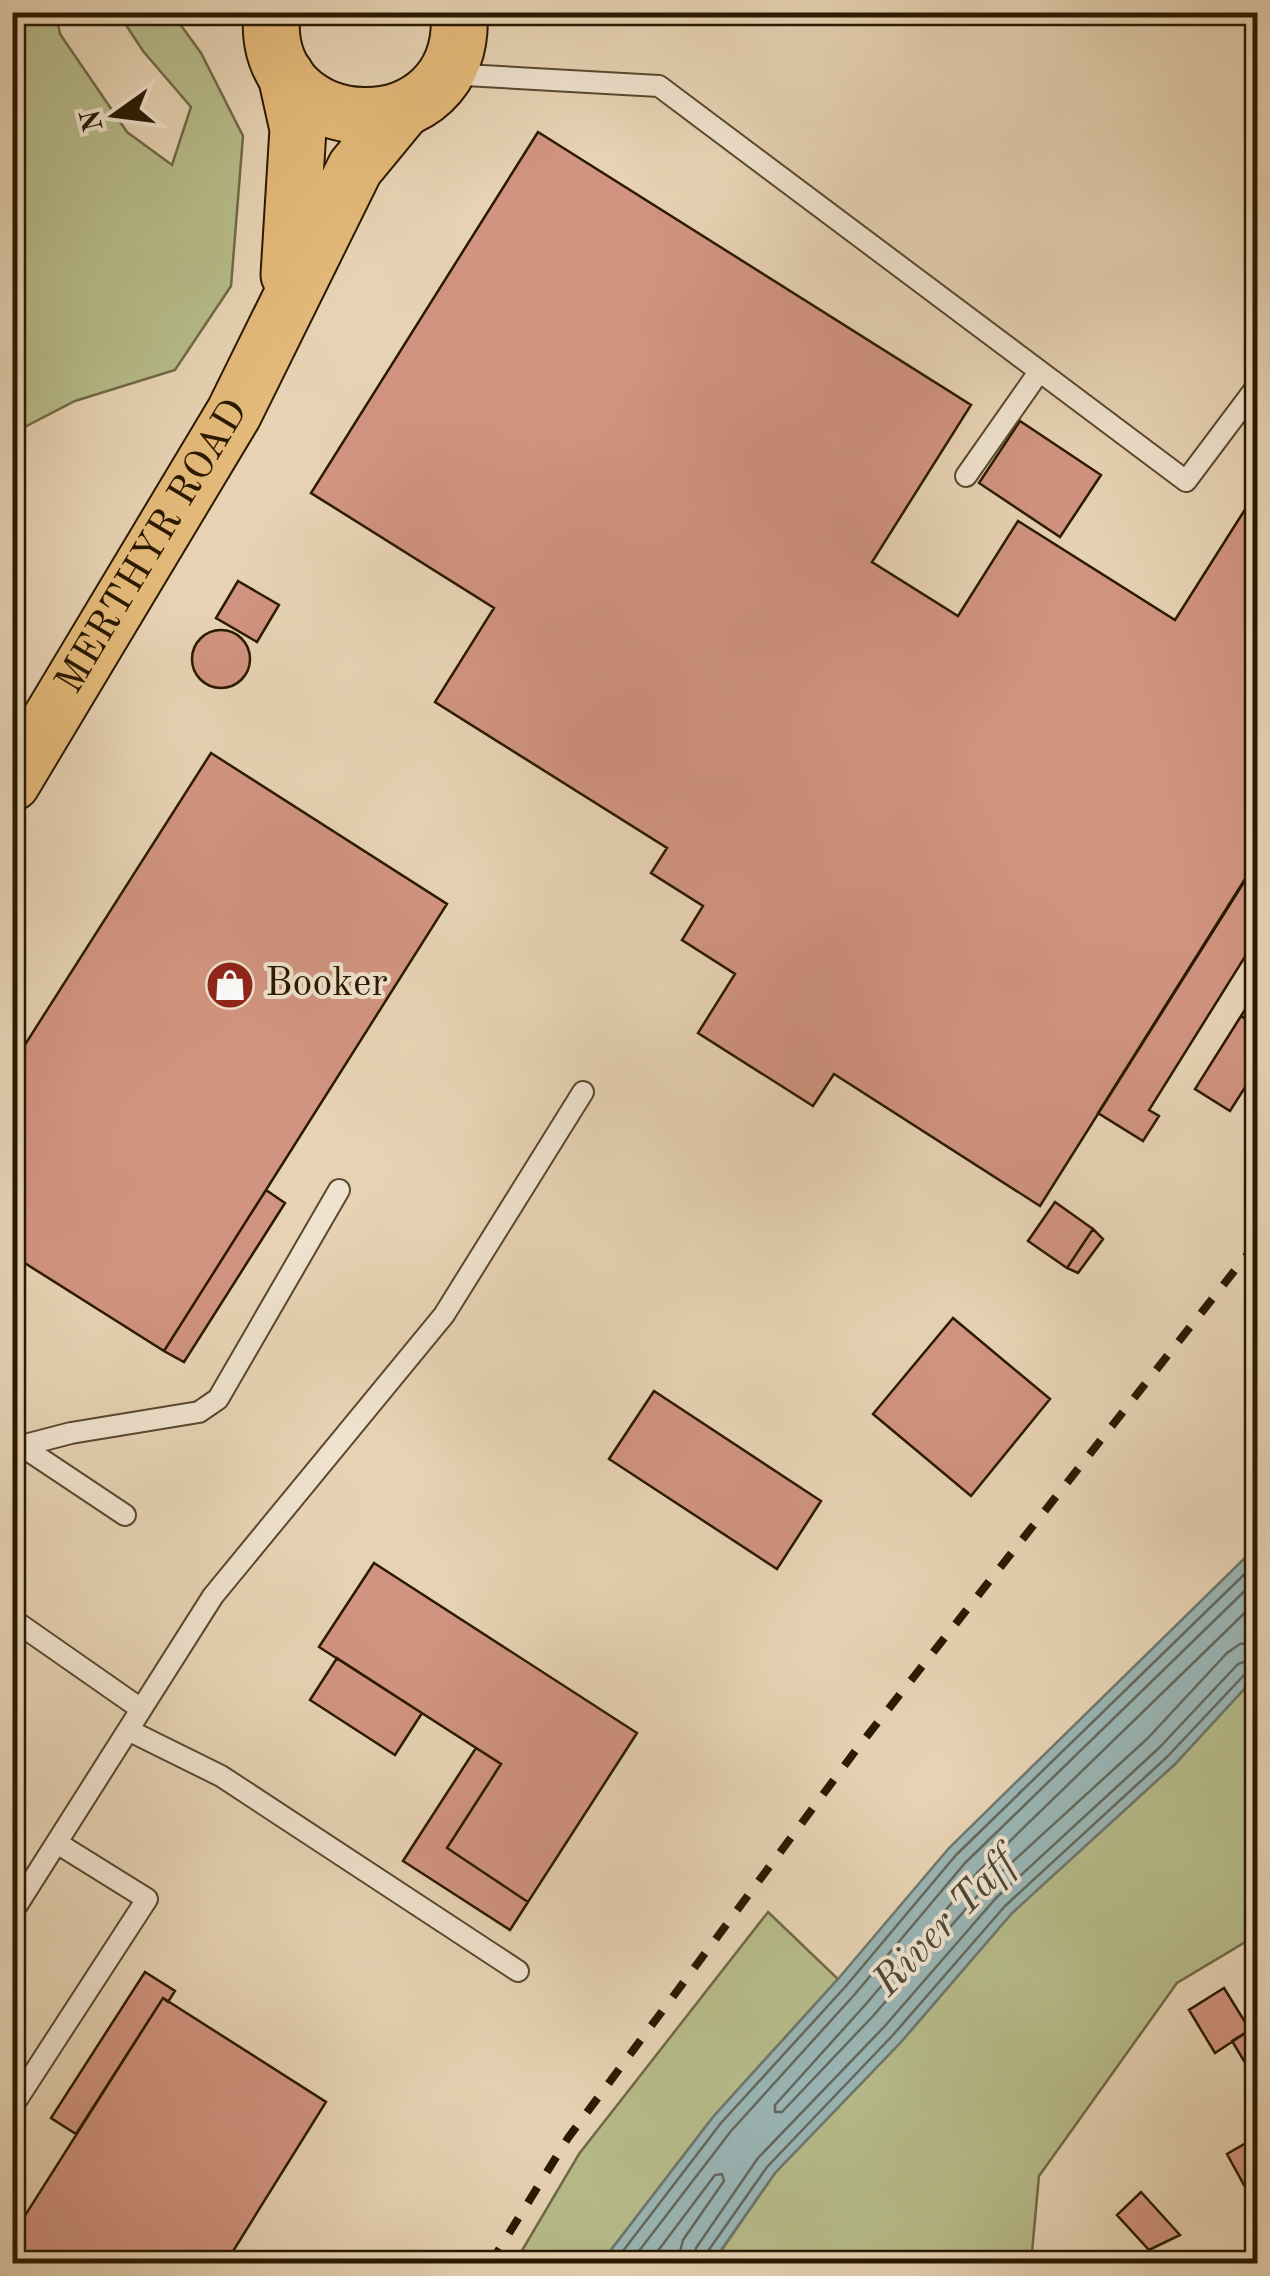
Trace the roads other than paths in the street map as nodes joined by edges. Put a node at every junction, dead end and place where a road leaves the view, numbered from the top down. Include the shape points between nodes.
1 (460, 12) edge
2 (270, 32) edge
3 (445, 74) junction
4 (402, 111) junction
5 (287, 305) junction
6 (1039, 372) junction
7 (1258, 385) edge
8 (966, 476) dead end
9 (12, 783) edge
10 (584, 1092) dead end
11 (340, 1190) dead end
12 (15, 1448) edge
13 (125, 1515) dead end
14 (12, 1619) edge
15 (141, 1709) junction
16 (128, 1730) junction
17 (57, 1843) junction
18 (12, 1914) edge
19 (518, 1971) dead end
20 (12, 2107) edge

1 - 3 main road via 456,50
2 - 4 main road via 305,96 337,114 369,118
2 - 5 main road, MERTHYR ROAD via 298,128
3 - 4 main road, MERTHYR ROAD
3 - 6 lane via 659,86
4 - 5 main road, MERTHYR ROAD via 355,168
5 - 9 main road, MERTHYR ROAD via 234,413
6 - 7 lane via 1186,481
6 - 8 lane
10 - 15 lane via 444,1315 213,1596
11 - 12 lane via 218,1399 199,1412
12 - 13 lane
14 - 15 lane
15 - 16 lane
16 - 17 lane
16 - 19 lane via 221,1776
17 - 18 lane
17 - 20 lane via 147,1899

